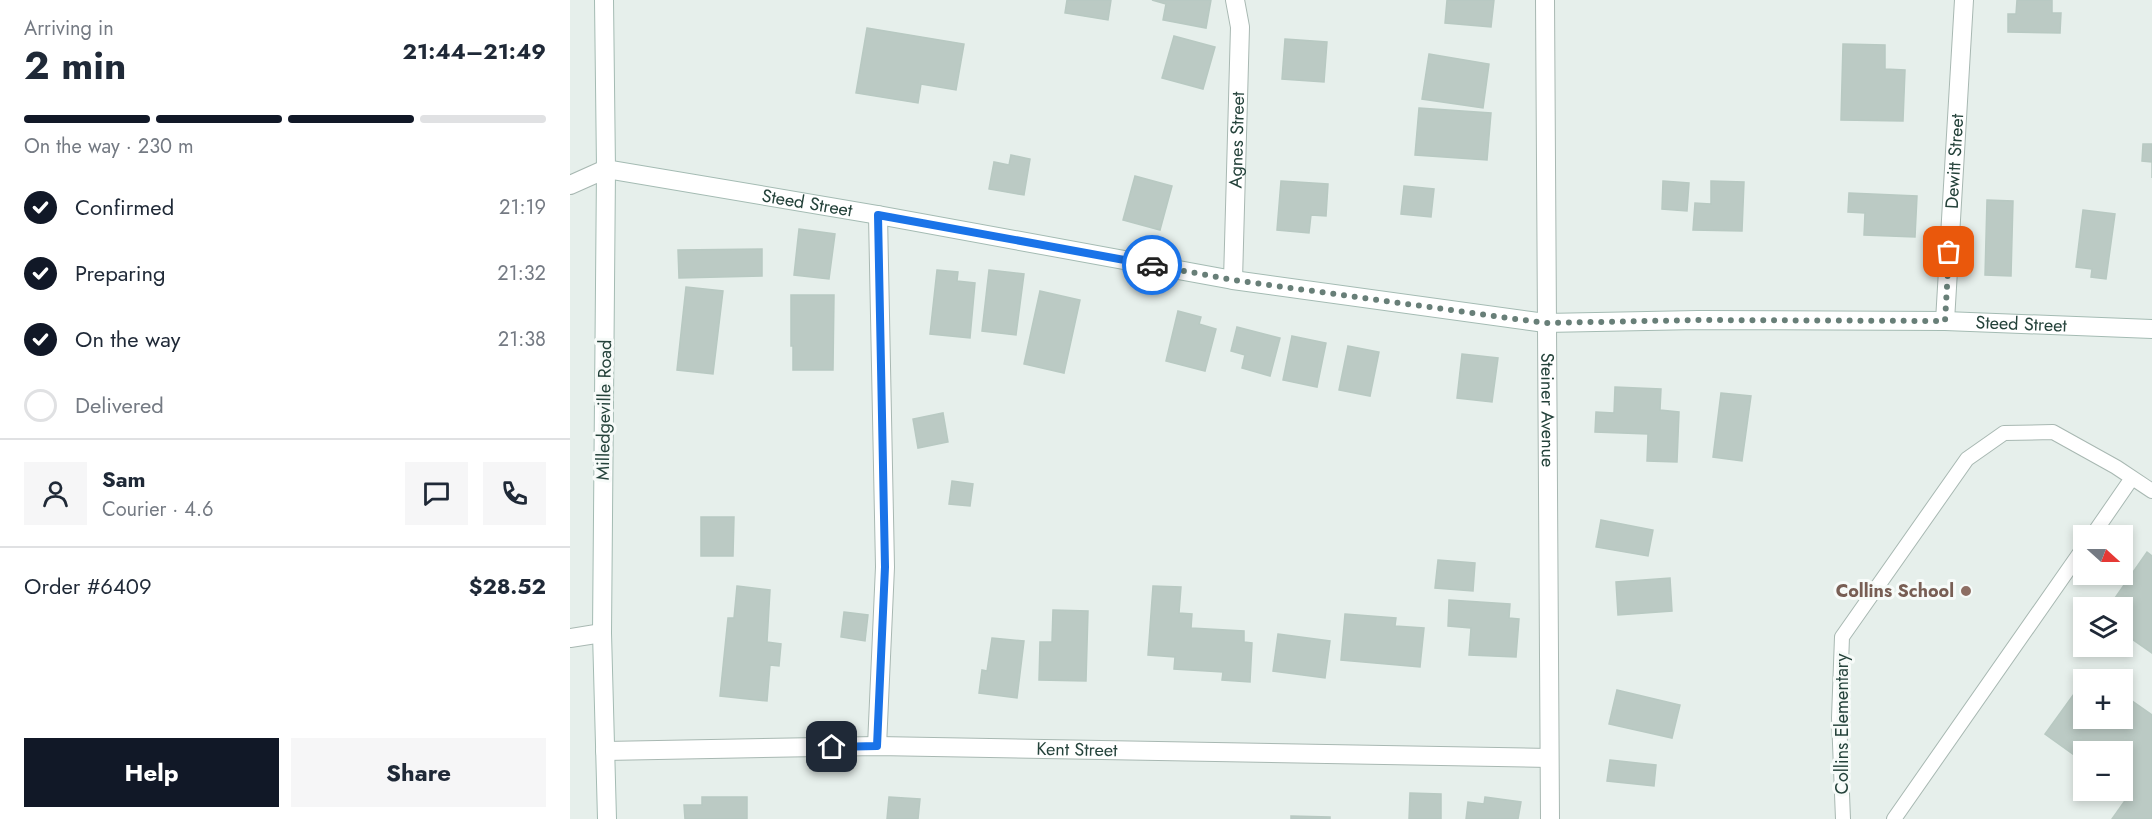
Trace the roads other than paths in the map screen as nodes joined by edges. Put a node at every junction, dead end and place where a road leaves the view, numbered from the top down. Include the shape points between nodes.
1 (604, 0) edge
2 (1235, 0) edge
3 (1545, 0) edge
4 (1964, 0) edge
5 (606, 169) junction
6 (570, 185) edge
7 (878, 215) junction
8 (1233, 280) junction
9 (1945, 321) junction
10 (1545, 323) junction
11 (2152, 329) edge
12 (2132, 478) junction
13 (2152, 491) edge
14 (2100, 525) edge
15 (2073, 563) edge
16 (602, 633) junction
17 (570, 638) edge
18 (877, 746) junction
19 (605, 751) junction
20 (1549, 758) junction
21 (607, 819) edge
22 (1550, 819) edge
23 (1843, 819) edge
24 (1894, 819) edge

1 - 5 street, Milledgeville Road
2 - 8 street, Agnes Street via 1240,27
3 - 10 street, Steiner Avenue
4 - 9 street, Dewitt Street
5 - 6 street
5 - 7 street, Steed Street
5 - 16 street, Milledgeville Road
7 - 8 street, Steed Street
7 - 18 street via 885,567
8 - 10 street, Steed Street
9 - 10 street, Steed Street
9 - 11 street, Steed Street
10 - 20 street, Steiner Avenue
12 - 13 lane, Collins Elementary
12 - 14 lane
12 - 23 lane, Collins Elementary via 2053,432 2004,433 1966,459 1842,637 1839,718
15 - 24 lane
16 - 17 street
16 - 19 street, Milledgeville Road
18 - 19 street, Kent Street
18 - 20 street, Kent Street
19 - 21 street, Milledgeville Road
20 - 22 street, Steiner Avenue

